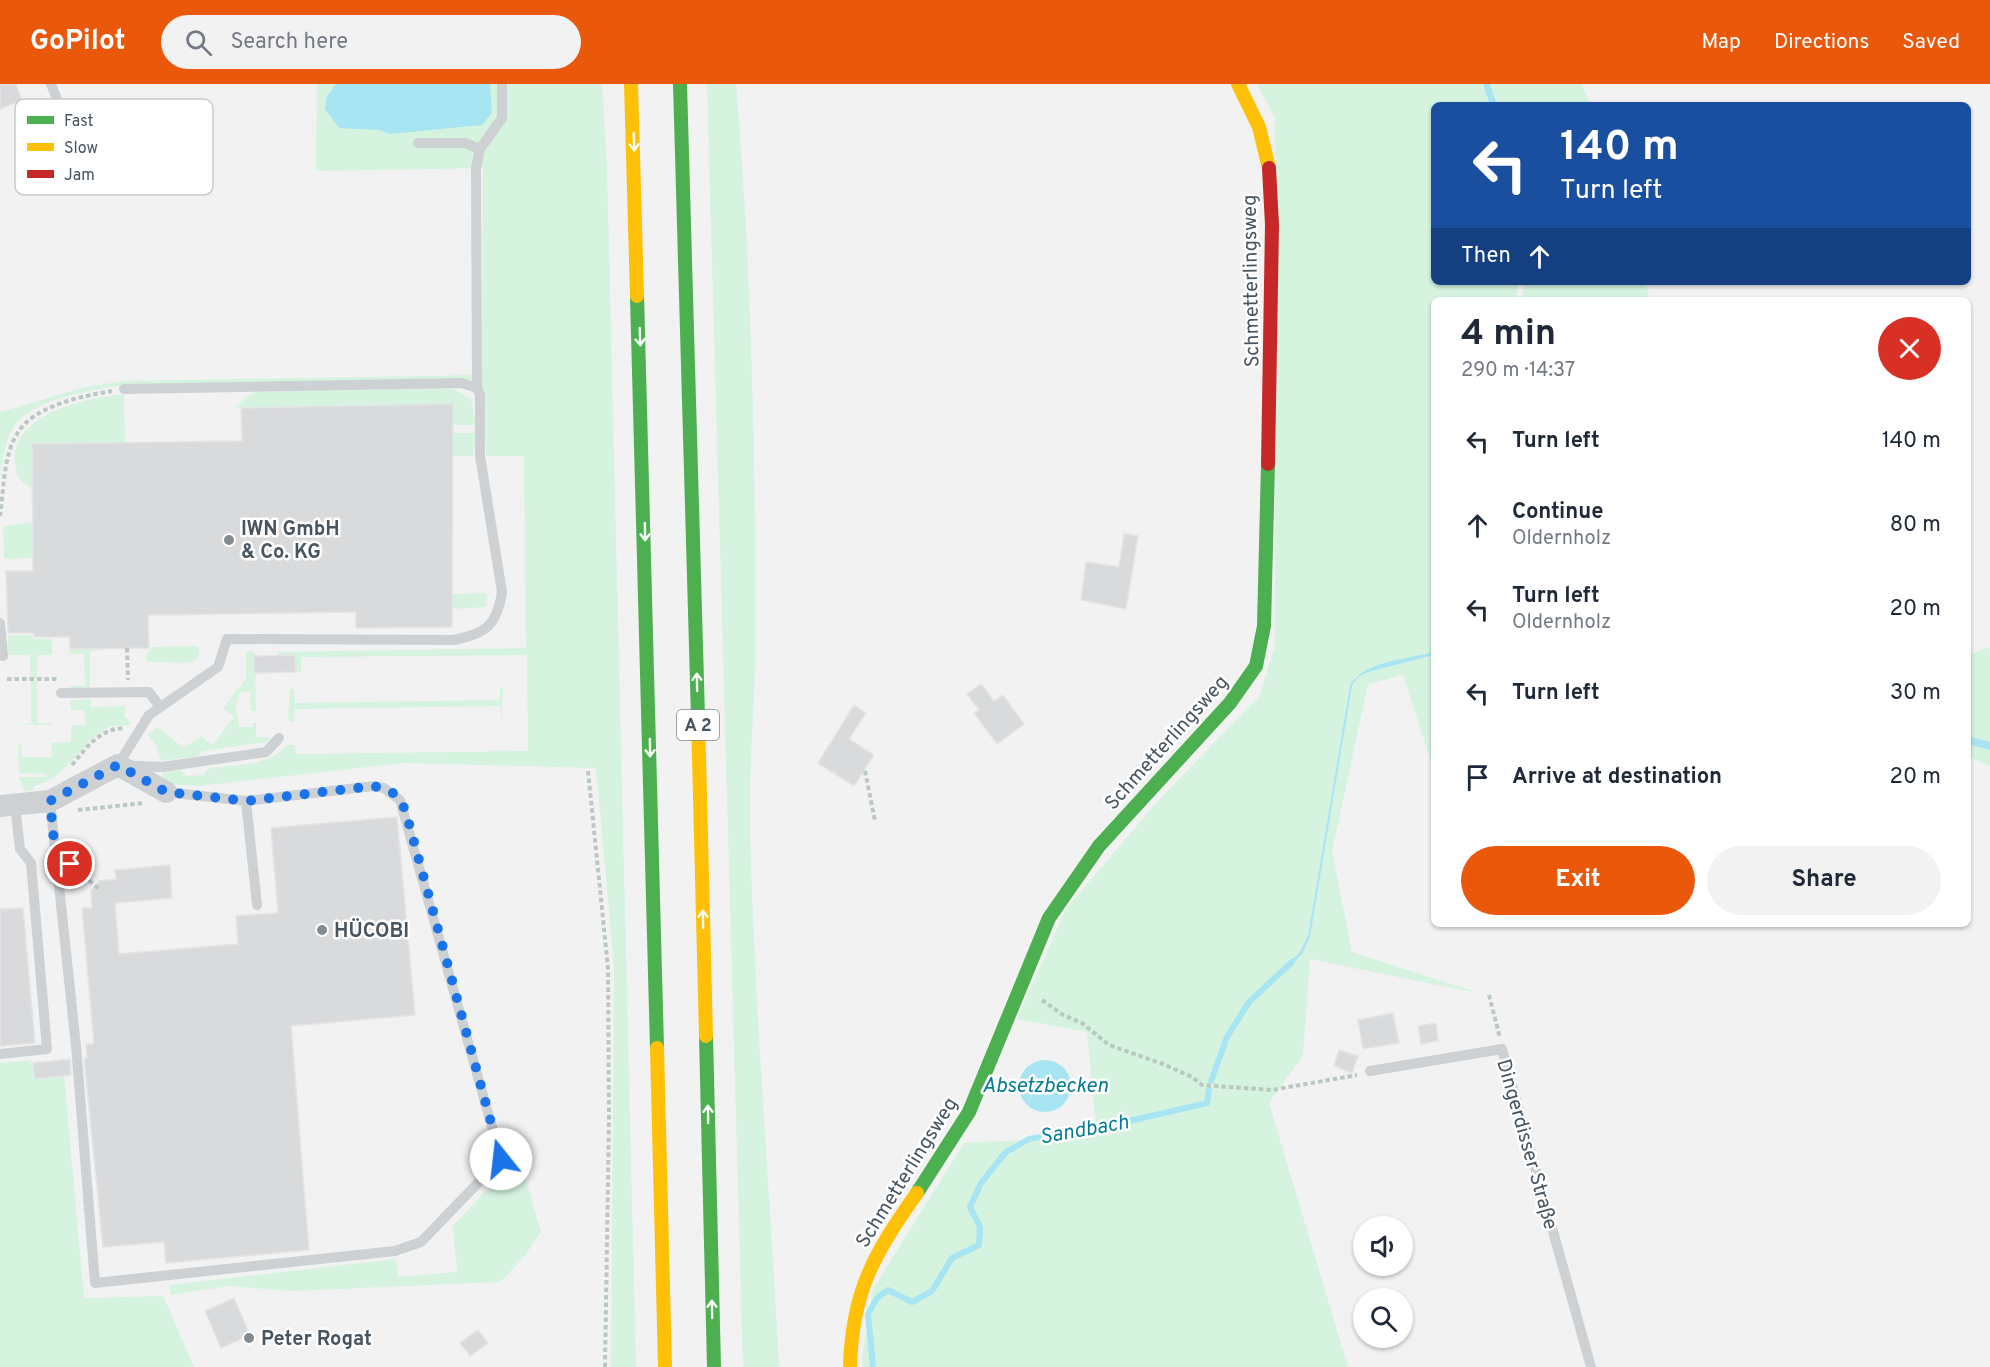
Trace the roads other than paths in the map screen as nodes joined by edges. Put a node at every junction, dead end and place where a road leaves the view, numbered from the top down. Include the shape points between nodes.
1 (51, 84) edge
2 (502, 84) edge
3 (631, 84) edge
4 (680, 84) edge
5 (1238, 84) edge
6 (57, 99) edge
7 (418, 143) dead end
8 (480, 149) junction
9 (477, 388) junction
10 (124, 389) road end
11 (0, 623) edge
12 (3, 656) dead end
13 (61, 693) dead end
14 (160, 707) junction
15 (279, 738) dead end
16 (118, 765) junction
17 (166, 792) joint
18 (50, 801) junction
19 (246, 801) junction
20 (8, 806) edge
21 (257, 905) dead end
22 (0, 1054) edge
23 (1370, 1071) road end
24 (665, 1367) edge
25 (714, 1367) edge
26 (850, 1367) edge
27 (1591, 1367) edge

1 - 6 lane
2 - 8 lane via 502,118
3 -> 24 main road, A 2
25 -> 4 main road, A 2
5 - 26 main road, Schmetterlingsweg via 1258,118 1267,156 1271,243 1270,448 1260,652 1256,667 1234,698 1075,874 1049,918 969,1112 886,1236 866,1276 854,1313
7 - 8 lane via 465,142
8 - 9 lane via 476,168
9 - 10 lane via 462,383
9 - 14 lane via 482,403 480,456 502,592 499,611 490,626 473,636 453,640 227,639 218,667
11 - 12 lane
13 - 14 lane via 149,692
14 - 16 lane via 148,715
15 - 16 lane via 266,752 162,767
16 - 17 street
16 - 18 street
17 - 19 lane
18 - 19 lane via 76,1046 95,1283 395,1251 421,1242 501,1159 405,809 393,793 374,786
18 - 20 street
19 - 21 lane
20 - 22 lane via 20,849 31,863 47,1049
23 - 27 lane, Dingerdisser Straße via 1502,1049

